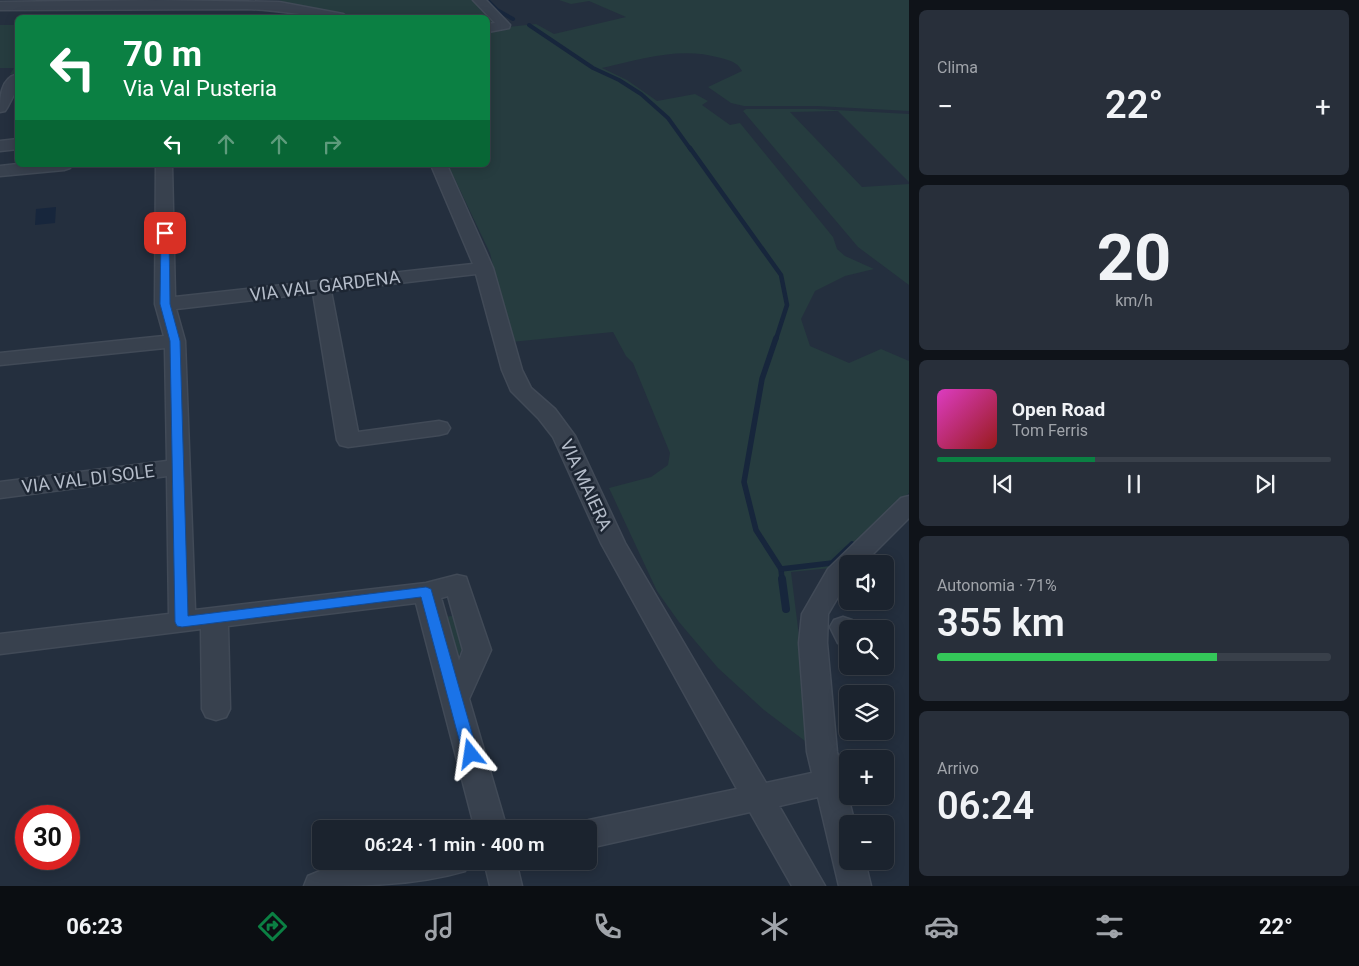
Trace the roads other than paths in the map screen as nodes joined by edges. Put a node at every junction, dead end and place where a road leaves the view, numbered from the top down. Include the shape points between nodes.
1 (479, 0) edge
2 (278, 3) edge
3 (85, 5) junction
4 (0, 6) edge
5 (89, 15) edge
6 (330, 15) edge
7 (490, 28) edge
8 (15, 83) edge
9 (0, 108) edge
10 (15, 144) edge
11 (0, 146) edge
12 (43, 167) edge
13 (164, 167) edge
14 (440, 167) edge
15 (0, 171) edge
16 (484, 268) junction
17 (321, 286) junction
18 (165, 304) junction
19 (175, 341) junction
20 (0, 359) edge
21 (439, 428) dead end
22 (177, 468) junction
23 (0, 490) edge
24 (909, 504) edge
25 (857, 555) edge
26 (839, 573) edge
27 (214, 618) junction
28 (182, 622) junction
29 (0, 644) edge
30 (216, 709) dead end
31 (829, 782) junction
32 (759, 797) junction
33 (489, 820) edge
34 (839, 821) edge
35 (597, 832) edge
36 (406, 870) edge
37 (502, 870) edge
38 (851, 870) edge
39 (320, 886) edge
40 (506, 886) edge
41 (809, 886) edge
42 (855, 886) edge

1 - 7 street via 504,25
2 - 3 street
2 - 6 street
3 - 4 street
3 - 5 street
8 - 9 street
10 - 11 street
12 - 15 street
13 - 18 street
14 - 16 street, VIA MAIERA
16 - 17 street, VIA VAL GARDENA
16 - 32 street, VIA MAIERA via 512,370 522,391 547,414 564,436 613,543
17 - 18 street, VIA VAL GARDENA
17 - 21 street via 348,440
18 - 19 street
19 - 20 street
19 - 22 street
22 - 23 street, VIA VAL DI SOLE
22 - 28 street
24 - 25 street
26 - 31 street via 815,614 813,643 821,742
27 - 28 street
27 - 30 street
27 - 33 street via 426,592
28 - 29 street
31 - 32 street
31 - 34 street
32 - 35 street
32 - 41 street, VIA MAIERA
36 - 39 street
37 - 40 street
38 - 42 street

